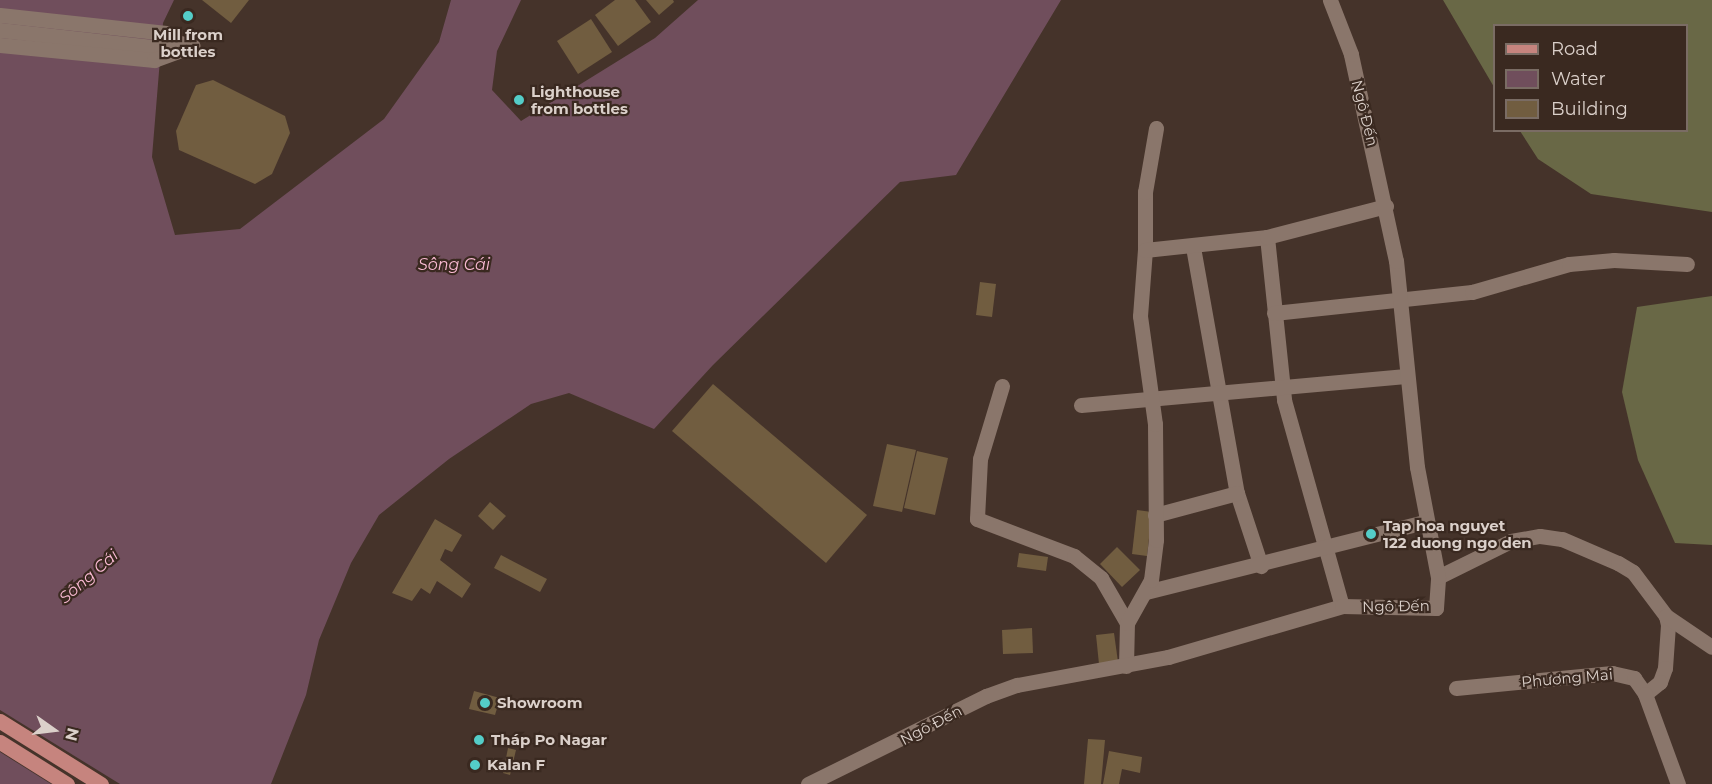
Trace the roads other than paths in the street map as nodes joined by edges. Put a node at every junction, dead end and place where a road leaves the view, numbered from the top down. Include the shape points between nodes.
1 (1330, 0) edge
2 (0, 15) edge
3 (0, 30) edge
4 (168, 41) junction
5 (0, 45) edge
6 (1156, 128) dead end
7 (1386, 206) junction
8 (1267, 237) junction
9 (1193, 247) junction
10 (1145, 250) junction
11 (1687, 264) dead end
12 (1401, 301) junction
13 (1274, 313) junction
14 (1406, 376) junction
15 (1002, 386) dead end
16 (1282, 387) junction
17 (1217, 391) junction
18 (1152, 396) junction
19 (1081, 405) dead end
20 (1237, 493) junction
21 (1155, 515) junction
22 (1425, 522) junction
23 (1326, 549) junction
24 (1261, 566) junction
25 (1438, 577) junction
26 (1146, 592) junction
27 (1342, 606) junction
28 (1666, 616) junction
29 (1127, 623) junction
30 (1712, 647) edge
31 (1126, 666) junction
32 (1456, 688) dead end
33 (1645, 694) junction
34 (0, 721) edge
35 (0, 742) edge
36 (67, 784) edge
37 (101, 784) edge
38 (808, 784) edge
39 (1678, 784) edge

1 - 7 street, Ngô Đến via 1351,54
2 - 4 street
3 - 4 street
4 - 5 street via 193,46 154,60
6 - 10 street via 1145,192
7 - 8 street
7 - 12 street, Ngô Đến
8 - 9 street
8 - 13 street
9 - 10 street
9 - 17 street
10 - 18 street via 1140,316
11 - 12 street via 1614,260 1569,264 1487,289
12 - 13 street
12 - 14 street, Ngô Đến
13 - 16 street
14 - 16 street
14 - 22 street, Ngô Đến
15 - 29 street via 980,459 977,519 1074,556 1101,578
16 - 17 street
16 - 23 street
17 - 18 street
17 - 20 street
18 - 19 street
18 - 21 street
20 - 21 street
20 - 24 street
21 - 26 street via 1156,540
22 - 23 street
22 - 25 street, Ngô Đến
23 - 24 street
23 - 27 street
24 - 26 street
25 - 27 street, Ngô Đến via 1436,608
25 - 28 street via 1511,541 1550,536 1578,544 1633,572
26 - 29 street
27 - 31 street, Ngô Đến
28 - 30 street
28 - 33 street via 1665,668 1660,682
29 - 31 street
31 - 38 street, Ngô Đến via 1017,685 986,696
32 - 33 street, Phương Mai via 1618,673 1634,678
33 - 39 street, Phương Mai
34 - 37 main road
35 - 36 main road

